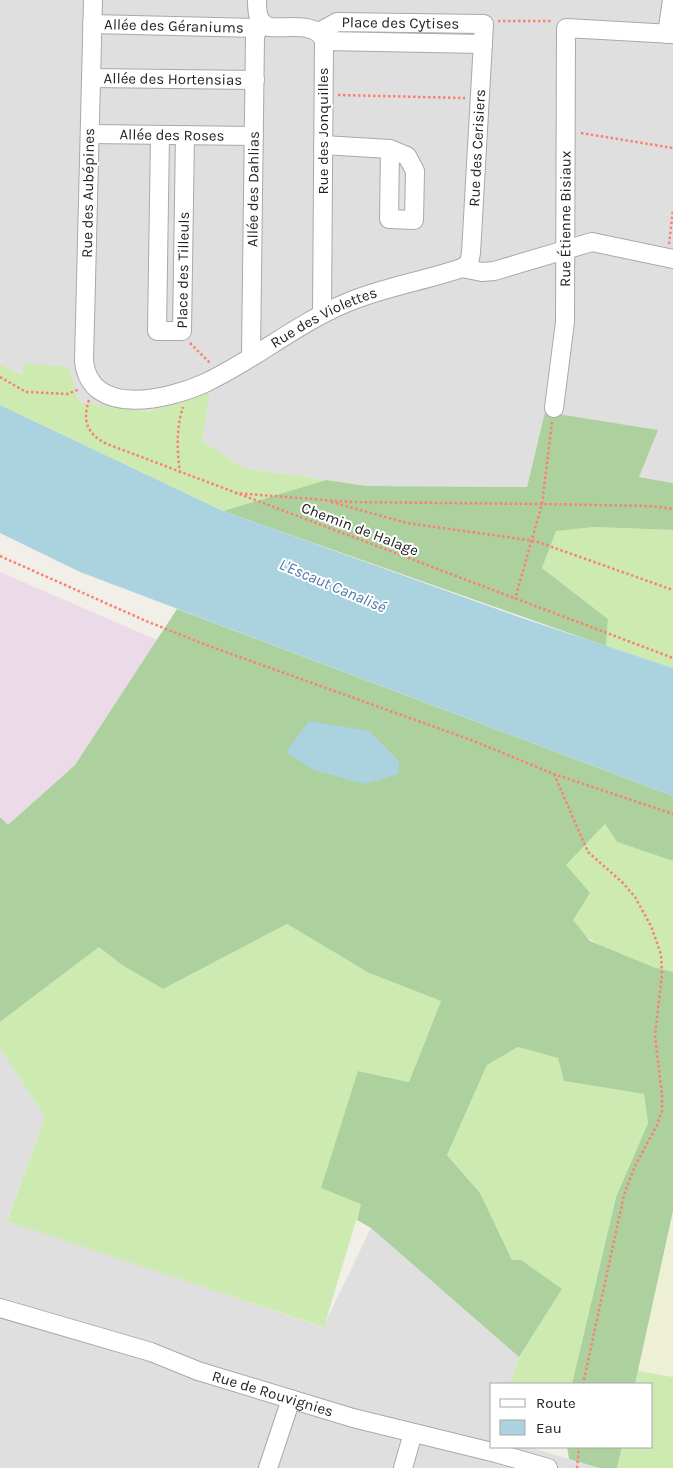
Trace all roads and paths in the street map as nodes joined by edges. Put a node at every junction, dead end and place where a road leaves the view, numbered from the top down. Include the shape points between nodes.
1 (93, 0) edge
2 (257, 0) edge
3 (672, 0) edge
4 (92, 24) junction
5 (484, 24) junction
6 (260, 25) junction
7 (566, 28) junction
8 (670, 34) edge
9 (321, 37) junction
10 (483, 44) junction
11 (91, 78) junction
12 (255, 80) junction
13 (324, 94) junction
14 (480, 98) junction
15 (566, 130) junction
16 (90, 134) junction
17 (160, 135) junction
18 (185, 135) junction
19 (254, 136) junction
20 (323, 146) junction
21 (673, 148) edge
22 (390, 149) dead end
23 (159, 169) junction
24 (184, 169) junction
25 (673, 210) edge
26 (158, 237) junction
27 (184, 237) junction
28 (566, 249) junction
29 (670, 258) edge
30 (462, 268) junction
31 (158, 301) junction
32 (183, 302) junction
33 (322, 314) junction
34 (182, 332) junction
35 (252, 355) junction
36 (221, 374) junction
37 (0, 377) edge
38 (94, 384) junction
39 (185, 390) junction
40 (554, 408) joint
41 (180, 473) junction
42 (232, 492) junction
43 (325, 500) junction
44 (542, 504) junction
45 (673, 509) edge
46 (531, 540) junction
47 (0, 556) edge
48 (673, 590) edge
49 (515, 599) junction
50 (673, 658) edge
51 (554, 774) junction
52 (673, 814) edge
53 (0, 1308) edge
54 (583, 1383) edge
55 (291, 1399) junction
56 (413, 1433) junction
57 (579, 1448) edge
58 (268, 1468) edge
59 (403, 1468) edge
60 (548, 1468) edge
61 (577, 1468) edge

1 - 4 street, Rue des Aubépines
2 - 6 street
3 - 8 street
4 - 6 street, Allée des Géraniums
4 - 11 street, Rue des Aubépines
5 - 7 path via 488,21 560,21
5 - 9 street, Place des Cytises via 337,22
5 - 10 street, Rue des Cerisiers
6 - 9 street via 311,28
6 - 12 street, Allée des Dahlias via 256,36
7 - 8 street
7 - 15 street, Rue Étienne Bisiaux
9 - 10 street, Place des Cytises
9 - 13 street, Rue des Jonquilles
10 - 14 street, Rue des Cerisiers
11 - 12 street, Allée des Hortensias
11 - 16 street, Rue des Aubépines
12 - 19 street, Allée des Dahlias
13 - 14 path
13 - 20 street, Rue des Jonquilles
14 - 30 street, Rue des Cerisiers via 471,252 469,262
15 - 21 path
15 - 28 street, Rue Étienne Bisiaux
16 - 17 street, Allée des Roses
16 - 38 street, Rue des Aubépines via 84,361
17 - 18 street, Allée des Roses
17 - 23 street, Place des Tilleuls
18 - 19 street, Allée des Roses
18 - 24 street, Place des Tilleuls
19 - 35 street, Allée des Dahlias
20 - 22 street
20 - 33 street, Rue des Jonquilles
23 - 24 street
23 - 26 street, Place des Tilleuls
24 - 27 street, Place des Tilleuls
25 - 29 path
26 - 27 street
26 - 31 street, Place des Tilleuls
27 - 32 street, Place des Tilleuls
28 - 29 street, Rue des Violettes via 597,242
28 - 30 street, Rue des Violettes via 487,272
28 - 40 street, Rue Étienne Bisiaux via 564,332
30 - 33 street, Rue des Violettes via 365,296
31 - 32 street
31 - 34 street, Place des Tilleuls via 157,331
32 - 34 street, Place des Tilleuls
33 - 35 street, Rue des Violettes
34 - 36 path
35 - 36 street, Rue des Violettes
36 - 39 street, Rue des Violettes
37 - 38 path via 26,392 67,394
38 - 39 street, Rue des Violettes via 109,397 122,400
38 - 41 path, Chemin de Halage via 85,417 91,433 107,444
39 - 41 path via 177,445
40 - 44 path
41 - 42 path, Chemin de Halage
42 - 43 path
42 - 49 path, Chemin de Halage
43 - 44 path
43 - 46 path via 407,523
44 - 45 path
44 - 46 path
46 - 48 path
46 - 49 path
47 - 51 path via 160,627 472,740
49 - 50 path, Chemin de Halage
51 - 52 path
51 - 54 path via 588,852 623,883 645,914 658,943 662,964 655,1036 662,1111 624,1195
53 - 55 street, Rue de Rouvignies via 150,1352 198,1371
55 - 56 street, Rue de Rouvignies
55 - 58 street
56 - 59 street
56 - 60 street, Rue de Rouvignies
57 - 61 path

